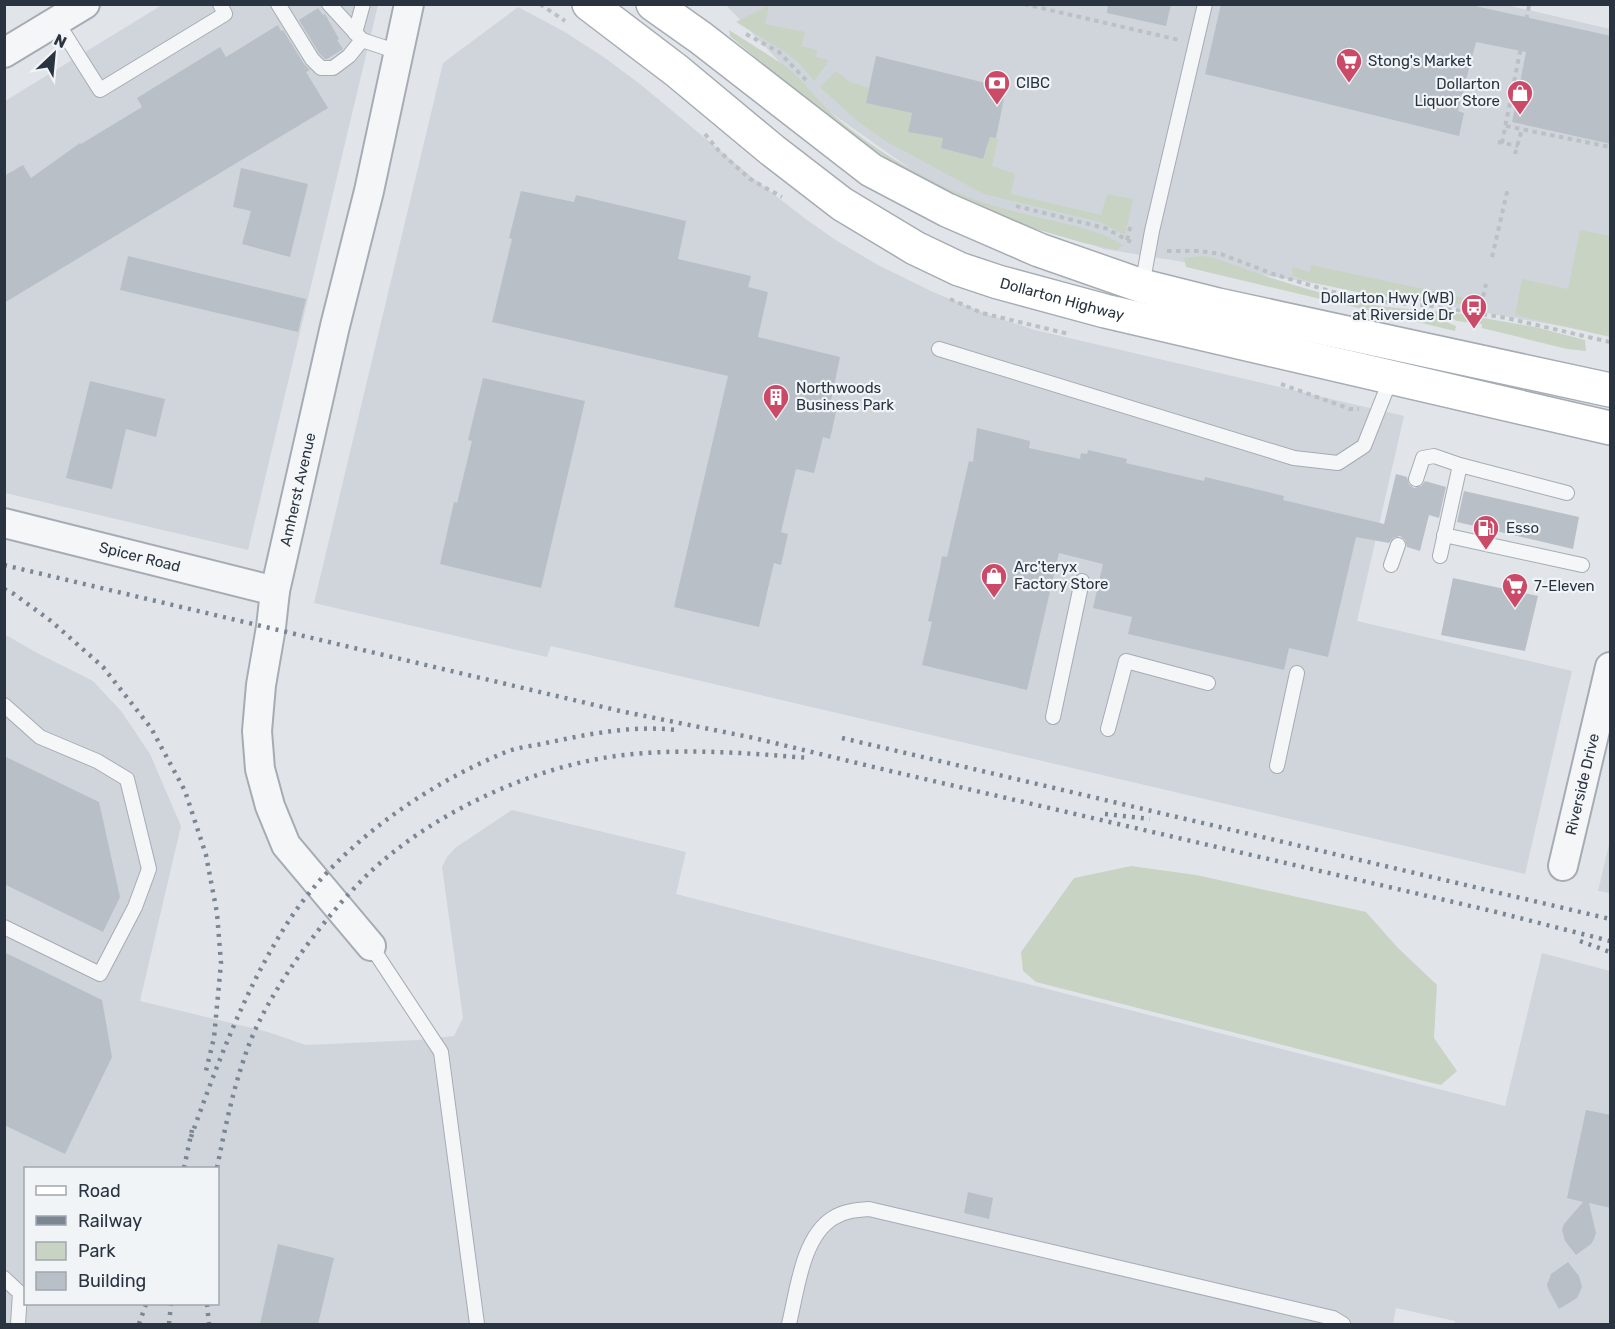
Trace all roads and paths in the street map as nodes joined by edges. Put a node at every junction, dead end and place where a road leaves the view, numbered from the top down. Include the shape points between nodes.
1 (85, 4) edge
2 (220, 4) edge
3 (278, 4) edge
4 (329, 4) edge
5 (363, 4) edge
6 (409, 4) edge
7 (589, 4) edge
8 (653, 4) edge
9 (1024, 4) edge
10 (1205, 4) edge
11 (1529, 6) dead end
12 (57, 22) junction
13 (359, 37) junction
14 (1183, 41) dead end
15 (398, 52) junction
16 (4, 53) edge
17 (1506, 126) junction
18 (1522, 129) junction
19 (1518, 146) junction
20 (1611, 147) edge
21 (1515, 154) dead end
22 (1508, 188) dead end
23 (1492, 257) dead end
24 (1486, 284) dead end
25 (1138, 302) junction
26 (1479, 314) dead end
27 (939, 349) dead end
28 (1391, 378) junction
29 (1611, 390) edge
30 (1611, 428) edge
31 (1460, 465) junction
32 (1416, 479) dead end
33 (1568, 493) dead end
34 (4, 524) edge
35 (1444, 535) junction
36 (1398, 545) dead end
37 (1440, 556) dead end
38 (1391, 565) dead end
39 (1582, 565) dead end
40 (1082, 581) dead end
41 (275, 591) junction
42 (1611, 667) edge
43 (1297, 673) dead end
44 (1208, 683) dead end
45 (4, 705) edge
46 (1053, 717) dead end
47 (1108, 729) dead end
48 (1277, 766) dead end
49 (1563, 866) dead end
50 (4, 927) edge
51 (371, 946) joint
52 (4, 1278) edge
53 (18, 1324) edge
54 (477, 1324) edge
55 (789, 1324) edge
56 (1343, 1324) edge

1 - 12 street
2 - 12 lane via 225,14 100,90
3 - 13 lane via 321,68 333,68 349,56
4 - 13 lane
5 - 13 lane
6 - 15 street, Amherst Avenue
7 - 25 main road, Dollarton Highway via 842,204 915,248 998,282
8 - 25 main road, Dollarton Highway via 871,170
9 - 14 path
10 - 25 lane
11 - 17 path
12 - 16 street
13 - 15 lane
15 - 41 street, Amherst Avenue
17 - 18 path
17 - 19 path via 1500,142
18 - 19 path
18 - 20 path
19 - 21 path
22 - 23 path
24 - 26 path
25 - 28 main road, Dollarton Highway
25 - 29 main road, Dollarton Highway via 1230,307
27 - 28 lane via 1294,458 1338,463 1364,446
28 - 30 main road, Dollarton Highway
31 - 32 lane via 1434,456 1423,458
31 - 33 lane
31 - 35 lane
34 - 41 street, Spicer Road
35 - 37 lane
35 - 39 lane
36 - 38 lane
40 - 46 lane
41 - 51 street, Amherst Avenue via 257,731 260,769 270,806 286,845
42 - 49 street, Riverside Drive
43 - 48 lane
44 - 47 lane via 1126,661
45 - 50 lane via 40,737 98,761 127,779 148,869 135,907 100,974
51 - 54 lane via 441,1052
52 - 53 lane via 20,1293
55 - 56 lane via 811,1242 833,1218 869,1209 1333,1318

